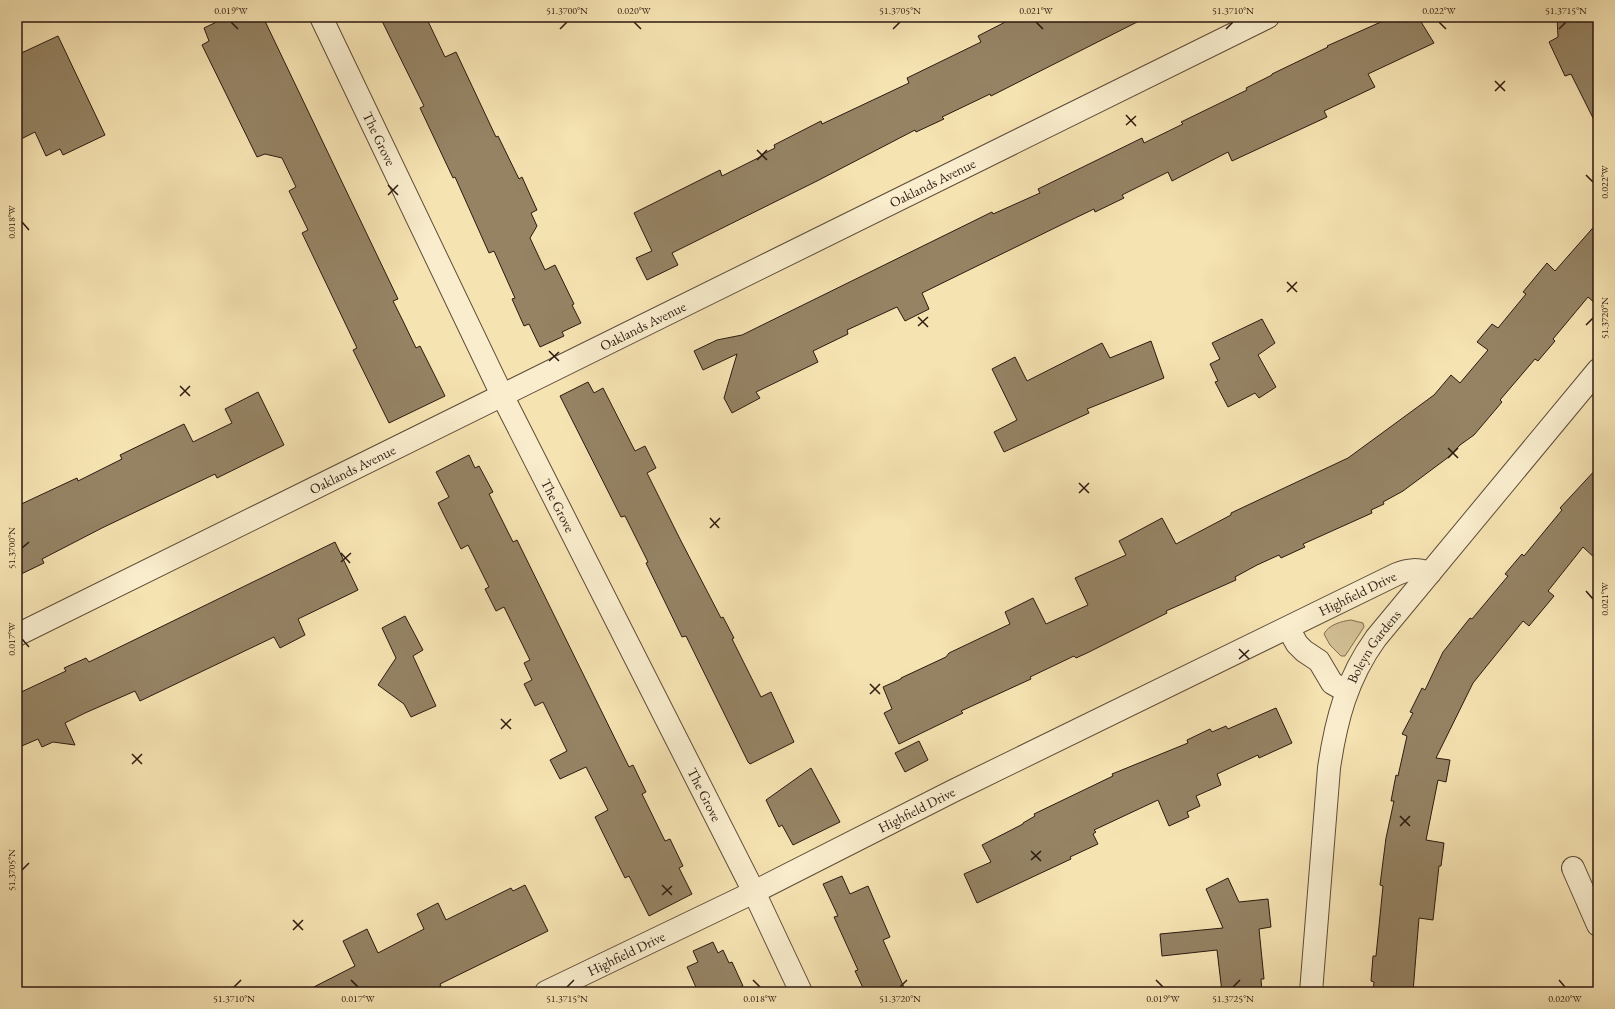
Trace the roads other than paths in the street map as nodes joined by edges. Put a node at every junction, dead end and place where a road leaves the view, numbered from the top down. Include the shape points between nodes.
1 (321, 17) edge
2 (1268, 17) edge
3 (1598, 370) edge
4 (502, 395) junction
5 (1430, 573) junction
6 (1288, 628) junction
7 (17, 635) edge
8 (1346, 691) junction
9 (1573, 868) dead end
10 (754, 892) junction
11 (1598, 925) edge
12 (546, 992) edge
13 (801, 992) edge
14 (1311, 992) edge

1 - 4 street, The Grove
2 - 4 street, Oaklands Avenue
3 - 5 street, Boleyn Gardens
4 - 7 street, Oaklands Avenue
4 - 10 street, The Grove
5 - 6 street, Highfield Drive via 1415,569 1406,570
5 - 8 street, Boleyn Gardens via 1368,649
6 - 8 street via 1297,644 1319,661 1332,683
6 - 10 street, Highfield Drive via 953,791
8 - 14 street, Boleyn Gardens via 1333,740 1329,768
9 - 11 street
10 - 12 street, Highfield Drive
10 - 13 street, The Grove

